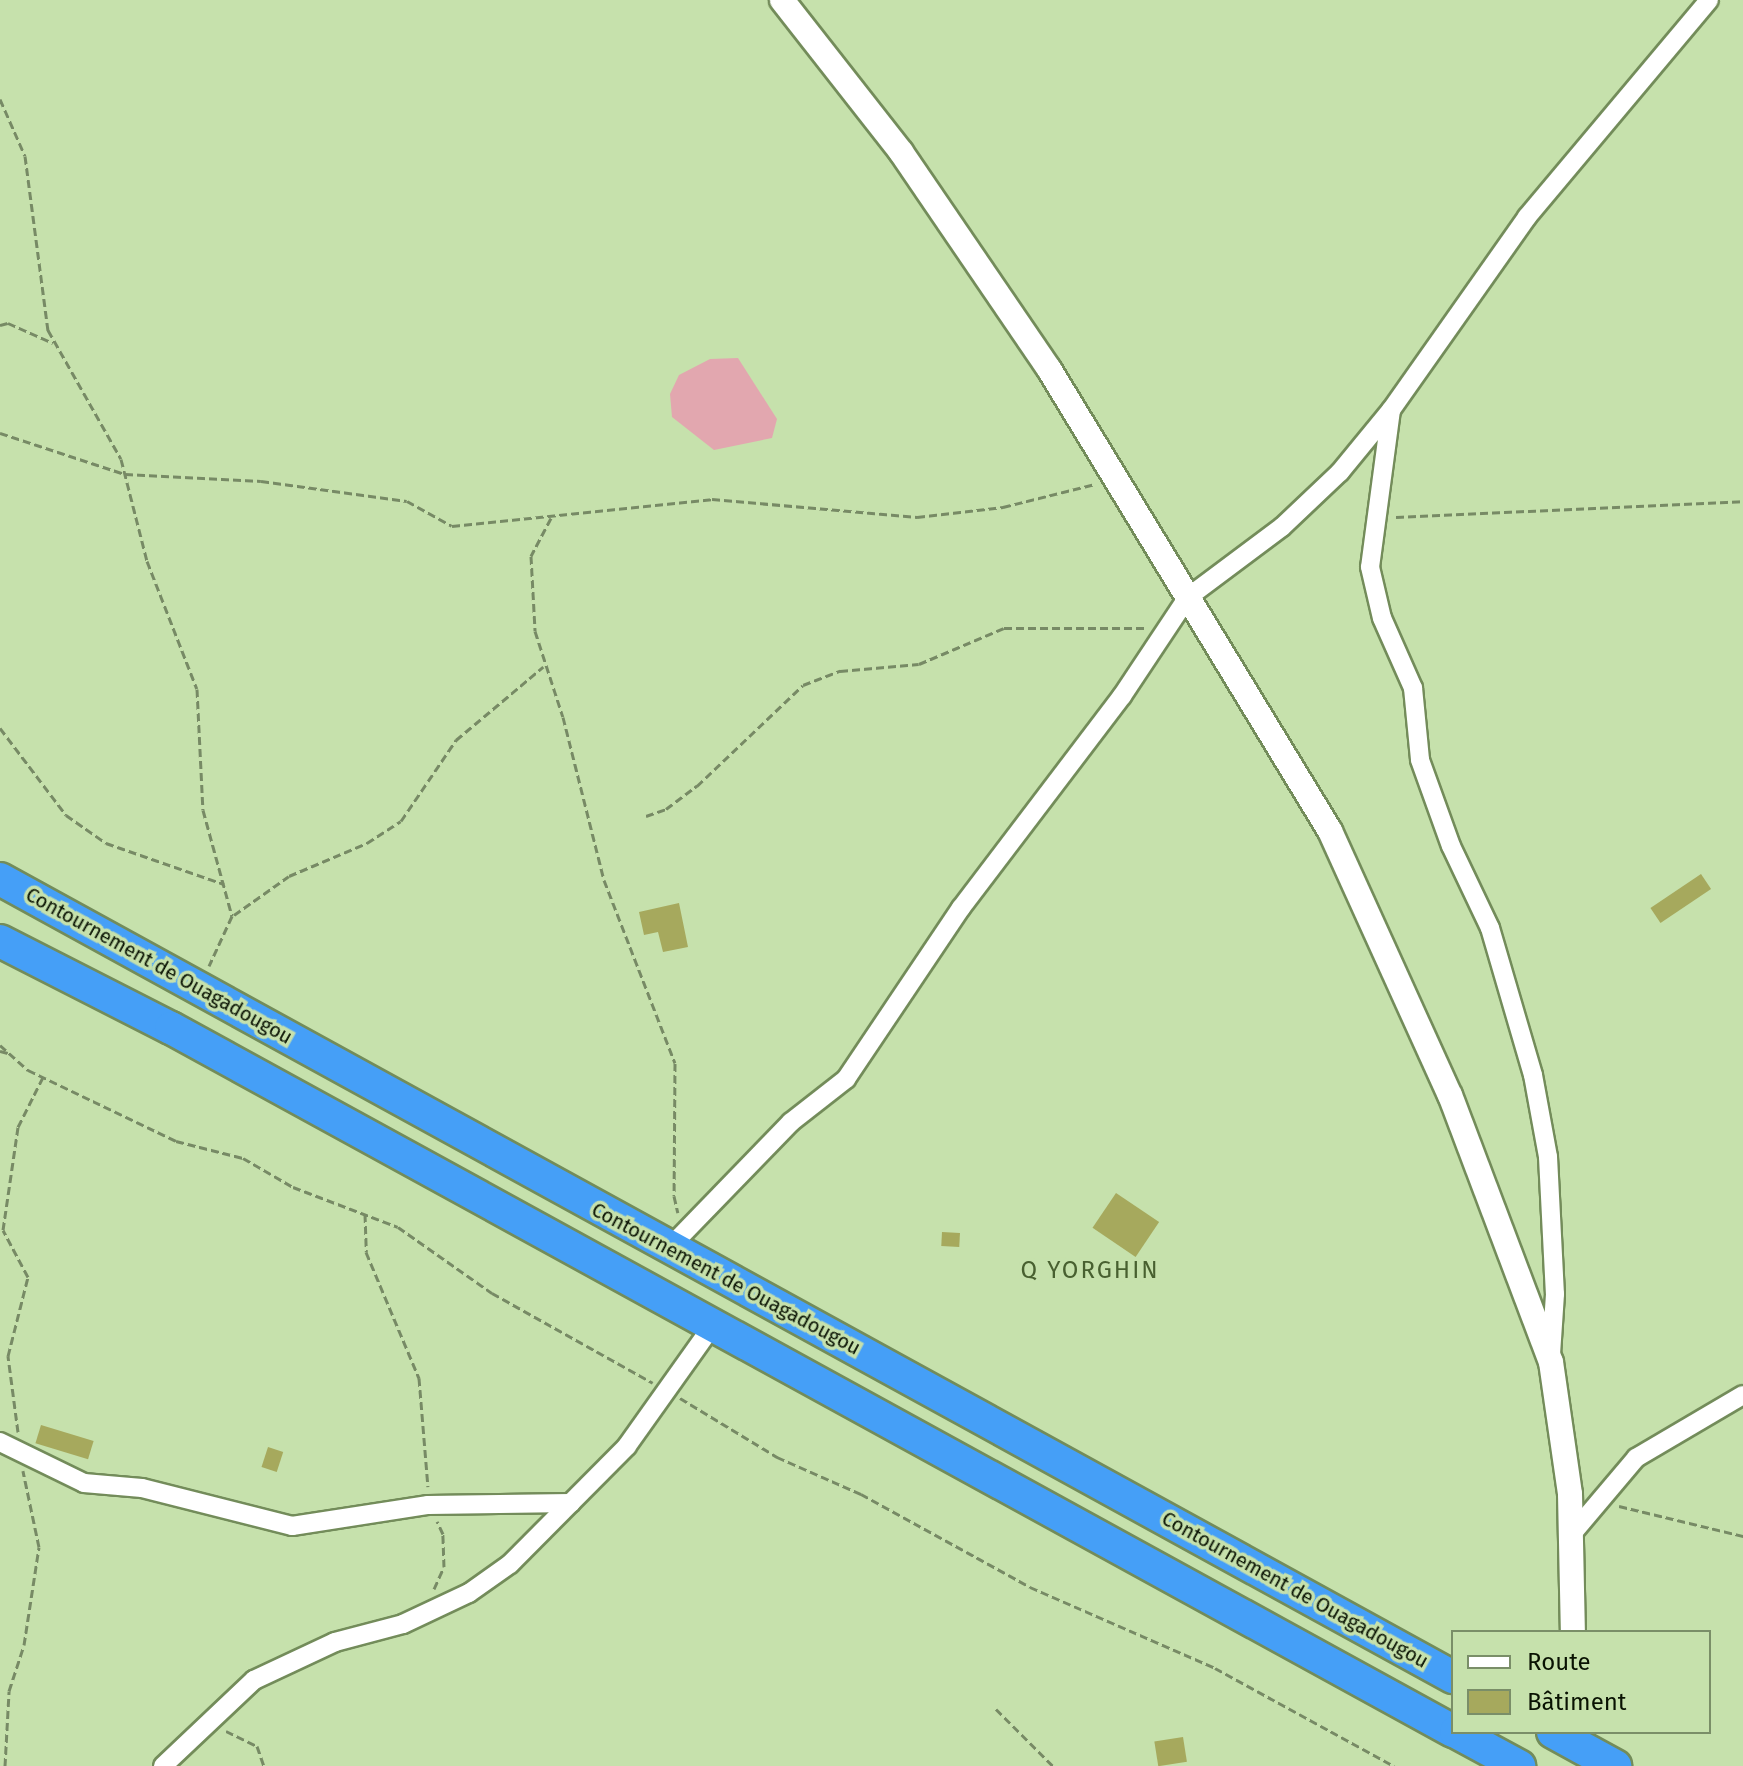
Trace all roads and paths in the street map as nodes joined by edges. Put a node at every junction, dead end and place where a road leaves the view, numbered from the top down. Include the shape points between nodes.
1 (782, 0) edge
2 (1709, 0) edge
3 (0, 99) edge
4 (0, 325) edge
5 (53, 343) junction
6 (1391, 410) junction
7 (0, 433) edge
8 (125, 474) junction
9 (1114, 479) junction
10 (1743, 501) edge
11 (551, 518) junction
12 (1376, 518) junction
13 (1187, 598) junction
14 (1170, 625) junction
15 (543, 667) junction
16 (0, 728) edge
17 (646, 816) dead end
18 (0, 879) edge
19 (224, 884) junction
20 (232, 916) junction
21 (0, 941) edge
22 (197, 987) junction
23 (171, 1028) junction
24 (0, 1045) edge
25 (0, 1051) edge
26 (11, 1055) junction
27 (43, 1077) junction
28 (365, 1214) junction
29 (676, 1240) junction
30 (713, 1325) junction
31 (1551, 1362) junction
32 (668, 1391) junction
33 (1743, 1395) edge
34 (0, 1442) edge
35 (20, 1449) junction
36 (1598, 1501) junction
37 (571, 1503) junction
38 (428, 1505) junction
39 (1571, 1535) junction
40 (1743, 1536) edge
41 (423, 1613) junction
42 (1573, 1630) edge
43 (1451, 1676) edge
44 (996, 1709) dead end
45 (206, 1723) junction
46 (1451, 1729) edge
47 (1460, 1734) edge
48 (1566, 1743) edge
49 (5, 1766) edge
50 (163, 1766) edge
51 (264, 1766) edge
52 (1053, 1766) edge
53 (1394, 1766) edge
54 (1519, 1766) edge
55 (1615, 1766) edge

1 - 9 main road via 901,152 1049,369
2 - 6 street via 1527,217
3 - 5 path via 25,156
4 - 5 path via 8,323
5 - 8 path via 107,431
6 - 12 street
6 - 13 street via 1340,472 1282,527
7 - 8 path
8 - 11 path via 261,481 407,501 452,526
8 - 19 path via 147,561 197,689 203,810
9 - 11 path via 1003,507 917,517 712,499
9 - 13 main road
10 - 12 path
11 - 15 path via 531,556 535,631
12 - 31 street via 1370,567 1382,618 1413,688 1420,760 1451,846 1490,928 1533,1075 1548,1157 1555,1294
13 - 14 street
13 - 31 main road via 1330,831 1450,1095
14 - 17 path via 1004,628 919,664 840,671 803,685 697,786 666,809
14 - 29 street via 961,908 846,1079 791,1122
15 - 20 path via 456,740 401,821 367,843 289,876
15 - 29 path via 563,717 604,880 675,1063
16 - 19 path via 66,815 106,843
18 - 22 highway, Contournement de Ouagadougou
19 - 20 path
20 - 22 path
21 - 23 highway
22 - 23 highway
22 - 29 highway, Contournement de Ouagadougou
23 - 30 highway
24 - 26 path
25 - 26 path
26 - 27 path
27 - 28 path via 176,1141 243,1158 293,1187
27 - 35 path via 18,1127 3,1230 28,1277 8,1356
28 - 32 path via 398,1227 492,1293
28 - 38 path via 366,1252 419,1378
29 - 43 highway, Contournement de Ouagadougou
30 - 32 street
30 - 46 highway
31 - 39 main road
32 - 37 street via 627,1446
32 - 53 path via 777,1457 861,1494 1030,1587 1215,1668
33 - 36 street via 1636,1458
34 - 35 street
35 - 38 street via 84,1483 171,1494 292,1526
35 - 49 path via 39,1547 24,1645 9,1691
36 - 39 street
36 - 40 path
37 - 38 street
37 - 41 street via 510,1564 469,1593
38 - 41 path via 443,1534 444,1567
39 - 42 main road
41 - 45 street via 290,1661 254,1680
44 - 52 path
45 - 50 street
45 - 51 path via 257,1746
47 - 54 highway
48 - 55 highway

